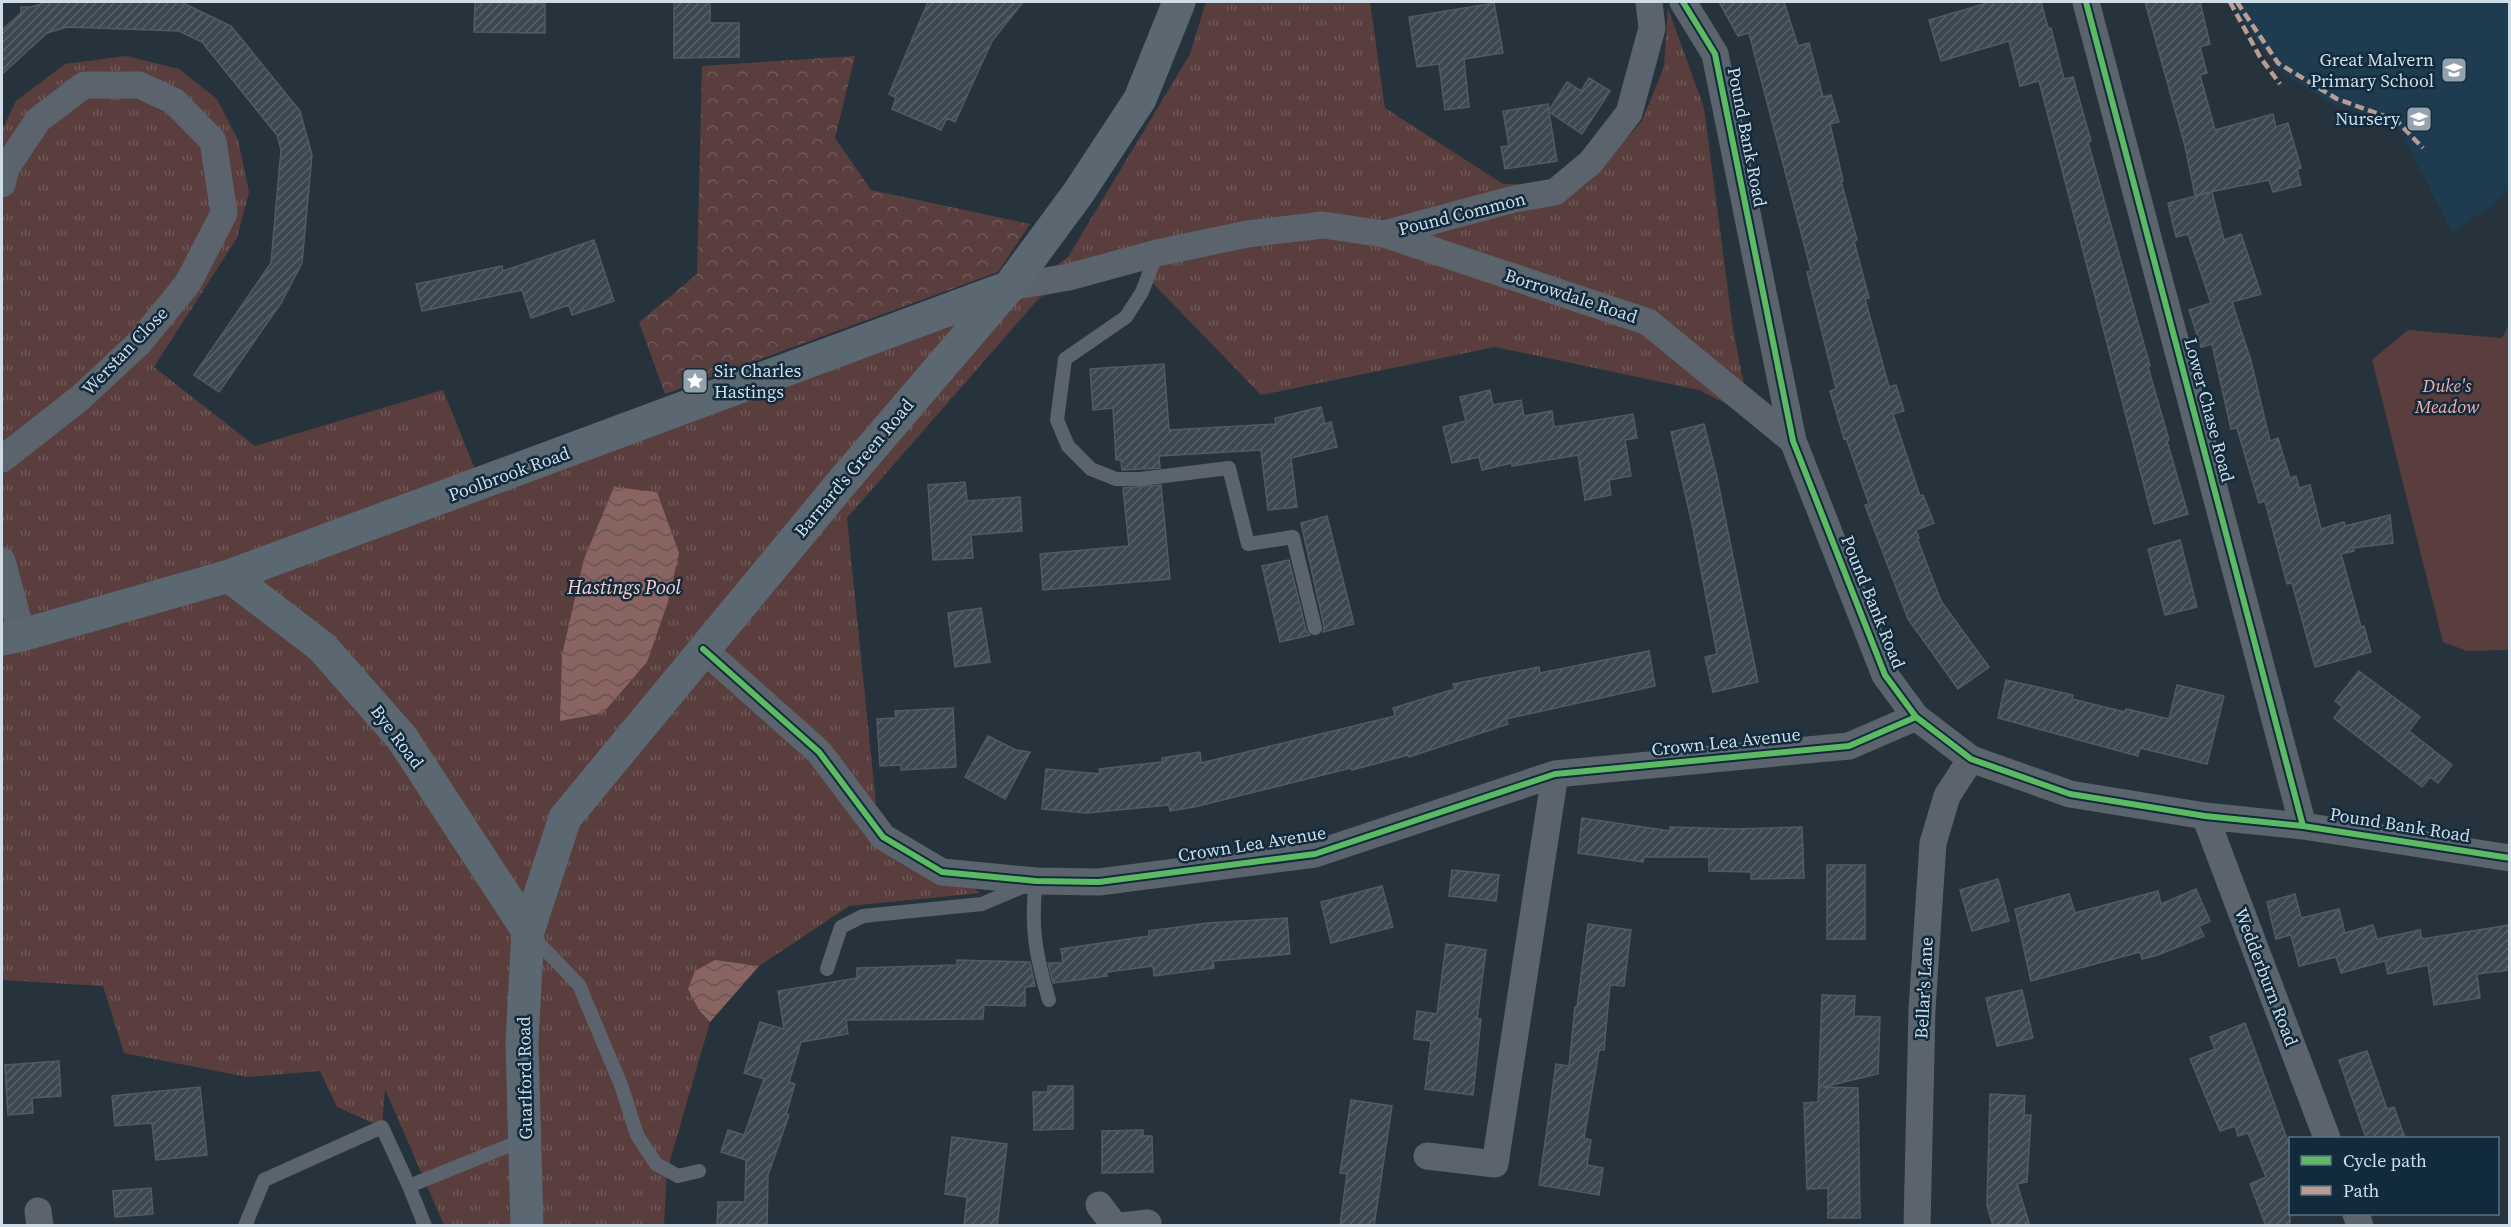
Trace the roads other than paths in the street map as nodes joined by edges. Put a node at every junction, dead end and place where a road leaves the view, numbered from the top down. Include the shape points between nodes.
1 (1179, 2) edge
2 (1649, 2) edge
3 (1683, 2) edge
4 (2086, 2) edge
5 (2, 184) edge
6 (1384, 234) junction
7 (1157, 253) junction
8 (1009, 287) junction
9 (1793, 441) junction
10 (2, 459) edge
11 (2, 561) edge
12 (229, 576) junction
13 (1315, 628) dead end
14 (12, 637) edge
15 (703, 649) junction
16 (1916, 717) junction
17 (1971, 759) junction
18 (1556, 774) junction
19 (2205, 816) junction
20 (2303, 826) junction
21 (2510, 858) edge
22 (1036, 881) junction
23 (528, 931) junction
24 (827, 969) dead end
25 (1049, 1000) dead end
26 (2327, 1137) edge
27 (525, 1140) junction
28 (1426, 1156) dead end
29 (699, 1171) dead end
30 (409, 1186) junction
31 (245, 1226) edge
32 (425, 1226) edge
33 (527, 1226) edge
34 (1917, 1226) edge

1 - 8 main road, Barnard's Green Road via 1140,99 1079,192
2 - 6 street, Pound Common via 1652,28 1629,113 1591,162 1555,192
3 - 9 street, Pound Bank Road via 1715,54
4 - 20 street, Lower Chase Road
5 - 10 street, Werstan Close via 6,168 38,120 84,86 140,85 174,101 213,141 224,213 188,283 138,343 80,398
6 - 7 street, Pound Common via 1323,225 1247,234
6 - 9 street, Borrowdale Road via 1648,322
7 - 8 street, Pound Common via 1069,277
7 - 13 lane via 1142,292 1126,317 1065,359 1057,420 1068,446 1091,469 1116,479 1229,468 1248,544 1293,537
8 - 12 main road, Poolbrook Road
8 - 15 main road, Barnard's Green Road
9 - 16 street, Pound Bank Road via 1885,675
11 - 14 street
12 - 14 main road, Poolbrook Road
12 - 23 main road, Bye Road via 322,647 402,738
15 - 22 street, Crown Lea Avenue via 819,752 883,837 942,873
15 - 23 main road, Barnard's Green Road via 565,818
16 - 17 street, Pound Bank Road
16 - 18 street, Crown Lea Avenue via 1849,746
17 - 19 street, Pound Bank Road via 2070,795
17 - 34 street, Bellar's Lane via 1947,796 1933,843 1922,1009
18 - 22 street, Crown Lea Avenue via 1315,854 1099,882
18 - 28 street via 1496,1164
19 - 20 street, Pound Bank Road
19 - 26 street, Wedderburn Road
20 - 21 street, Pound Bank Road
22 - 24 lane via 982,904 863,916 841,927
22 - 25 lane via 1032,914 1040,972
23 - 27 main road, Guarlford Road via 522,1042
23 - 29 lane via 579,985 637,1135 656,1164 678,1176
27 - 30 lane
27 - 33 main road, Guarlford Road
30 - 31 lane via 382,1127 264,1180
30 - 32 lane

